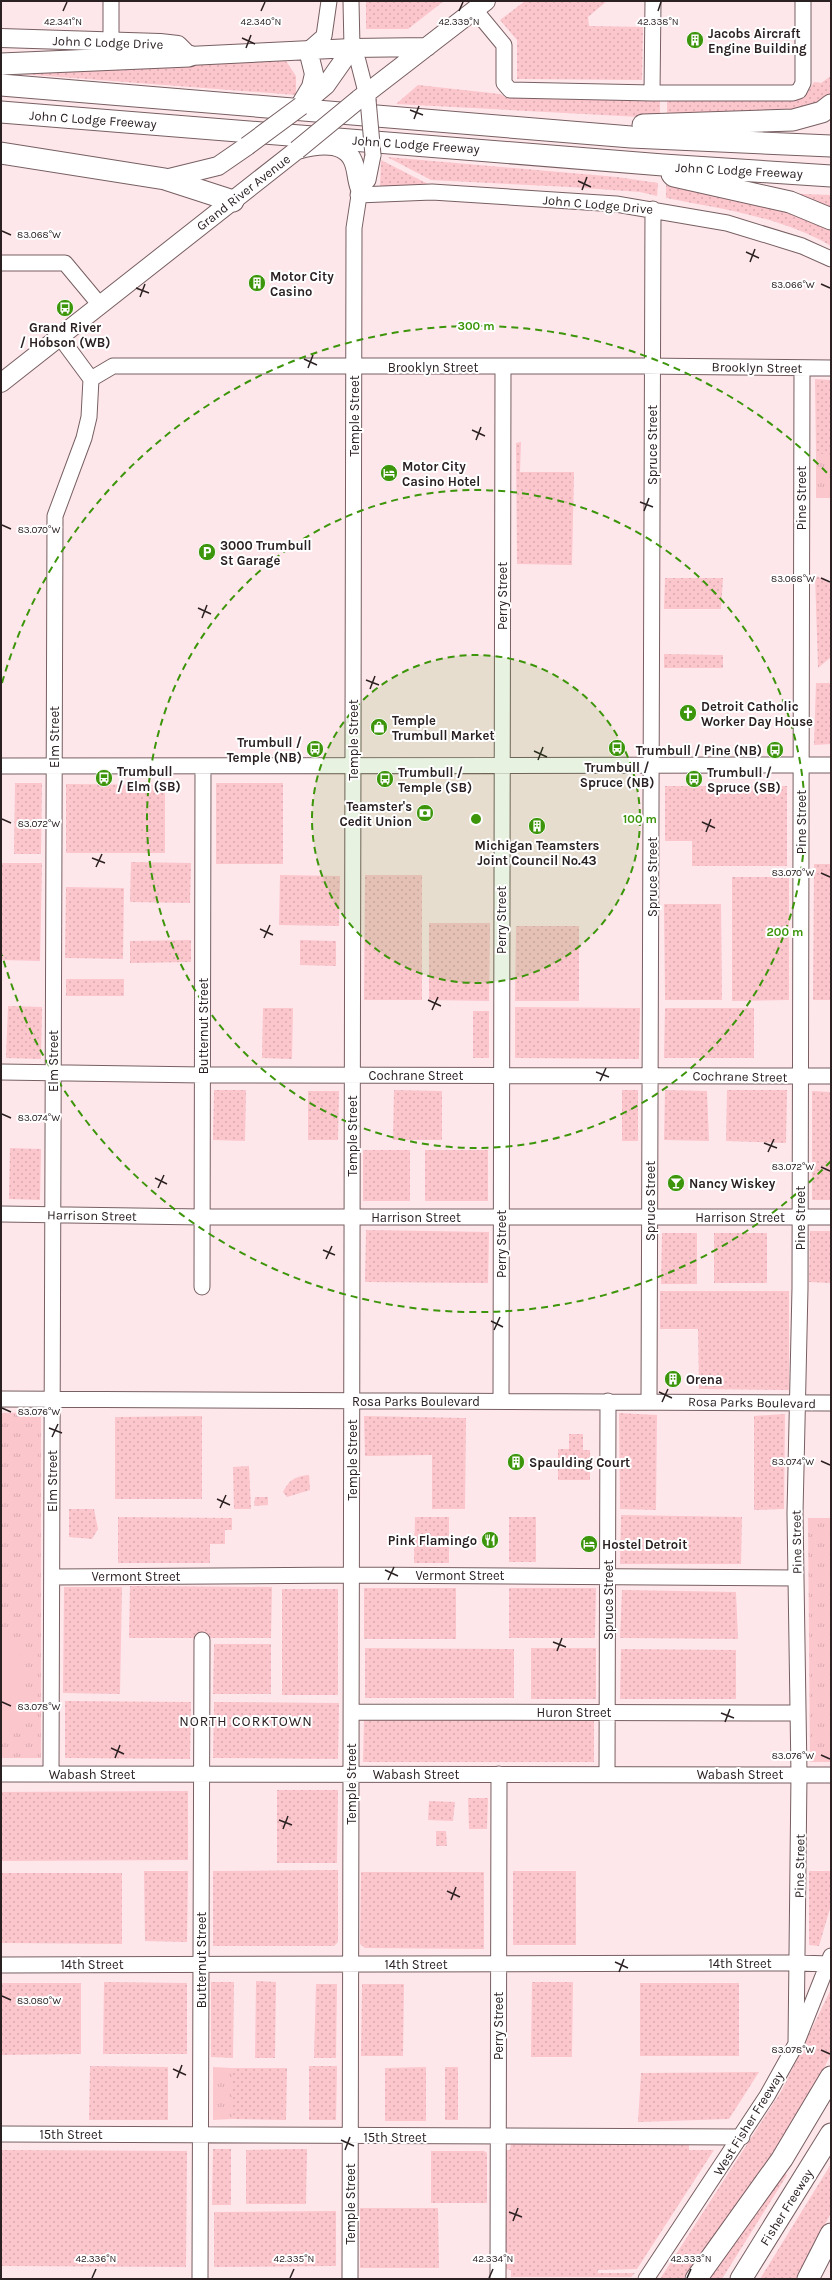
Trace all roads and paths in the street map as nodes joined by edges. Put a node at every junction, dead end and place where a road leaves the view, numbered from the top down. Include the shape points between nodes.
1 (112, 1) edge
2 (329, 1) edge
3 (351, 1) edge
4 (653, 1) edge
5 (803, 1) edge
6 (480, 5) edge
7 (1, 38) edge
8 (111, 41) junction
9 (427, 47) junction
10 (352, 48) junction
11 (308, 50) junction
12 (189, 56) junction
13 (1, 64) edge
14 (1, 85) edge
15 (652, 93) junction
16 (365, 97) junction
17 (306, 100) junction
18 (831, 105) edge
19 (1, 112) edge
20 (602, 134) junction
21 (831, 146) edge
22 (297, 150) junction
23 (1, 153) edge
24 (663, 165) junction
25 (831, 176) edge
26 (165, 179) junction
27 (359, 192) junction
28 (233, 201) junction
29 (653, 209) junction
30 (831, 219) edge
31 (831, 259) edge
32 (1, 263) edge
33 (100, 305) junction
34 (60, 337) junction
35 (354, 366) junction
36 (652, 366) junction
37 (503, 367) junction
38 (802, 368) junction
39 (831, 368) edge
40 (91, 379) junction
41 (1, 384) edge
42 (353, 765) junction
43 (502, 765) junction
44 (801, 765) junction
45 (1, 766) edge
46 (53, 766) junction
47 (203, 766) junction
48 (652, 766) junction
49 (831, 766) edge
50 (1, 1072) edge
51 (53, 1072) junction
52 (203, 1075) junction
53 (352, 1075) junction
54 (501, 1075) junction
55 (650, 1075) junction
56 (831, 1076) edge
57 (801, 1077) junction
58 (1, 1214) edge
59 (53, 1214) junction
60 (352, 1216) junction
61 (202, 1217) junction
62 (501, 1217) junction
63 (650, 1217) junction
64 (800, 1218) junction
65 (831, 1218) edge
66 (202, 1287) dead end
67 (1, 1399) edge
68 (52, 1399) junction
69 (352, 1401) junction
70 (501, 1401) junction
71 (608, 1401) junction
72 (649, 1401) junction
73 (831, 1403) edge
74 (798, 1404) junction
75 (352, 1575) junction
76 (608, 1576) junction
77 (52, 1577) junction
78 (796, 1578) junction
79 (202, 1640) dead end
80 (351, 1712) junction
81 (608, 1712) junction
82 (797, 1713) junction
83 (1, 1774) edge
84 (51, 1774) junction
85 (202, 1774) junction
86 (351, 1774) junction
87 (499, 1774) junction
88 (607, 1774) junction
89 (799, 1774) junction
90 (831, 1775) edge
91 (830, 1962) edge
92 (796, 1963) junction
93 (1, 1964) edge
94 (201, 1964) junction
95 (350, 1964) junction
96 (499, 1964) junction
97 (796, 2044) junction
98 (831, 2077) edge
99 (1, 2134) edge
100 (201, 2134) junction
101 (831, 2134) edge
102 (350, 2137) junction
103 (498, 2137) junction
104 (742, 2137) junction
105 (831, 2234) edge
106 (831, 2260) edge
107 (200, 2279) edge
108 (350, 2279) edge
109 (498, 2279) edge
110 (646, 2279) edge
111 (696, 2279) edge
112 (741, 2279) edge
113 (808, 2279) edge
114 (823, 2279) edge

1 - 8 street
2 - 11 street via 324,36
3 - 10 street, Temple Street
4 - 15 street
5 - 15 street via 803,83 799,91
6 - 9 main road, Grand River Avenue
6 - 15 street via 504,45 504,83 507,88 514,91
7 - 8 main road, John C Lodge Drive
8 - 12 main road, John C Lodge Drive via 178,45
9 - 10 main road
9 - 16 main road, Grand River Avenue
10 - 11 main road
10 - 16 street, Temple Street via 358,61
10 - 17 main road via 334,76
11 - 12 main road
11 - 17 main road via 314,74
12 - 13 highway
14 - 20 highway, John C Lodge Freeway
16 - 22 main road, Grand River Avenue, bridge
16 - 27 street, Temple Street, bridge via 373,155 368,180
17 - 26 main road, bridge via 218,166
18 - 20 highway via 822,112 793,120 632,125
19 - 24 highway, John C Lodge Freeway
20 - 21 highway, John C Lodge Freeway
22 - 27 main road via 314,145 326,145 340,148 350,154
22 - 28 main road, Grand River Avenue
23 - 26 highway
24 - 25 highway, John C Lodge Freeway
24 - 30 highway via 674,176 790,202
26 - 28 highway
27 - 29 street, John C Lodge Drive via 432,192 585,201
27 - 35 street, Temple Street via 354,228
28 - 33 main road, Grand River Avenue
29 - 31 street, John C Lodge Drive via 727,223 796,244
29 - 36 street, Spruce Street
32 - 33 street via 65,263
33 - 34 main road, Grand River Avenue
34 - 40 street
34 - 41 main road, Grand River Avenue
35 - 37 street, Brooklyn Street
35 - 40 street, Brooklyn Street via 113,366
35 - 42 street, Temple Street
36 - 37 street, Brooklyn Street
36 - 38 street, Brooklyn Street
36 - 48 street, Spruce Street
37 - 43 street, Perry Street
38 - 39 street, Brooklyn Street
38 - 44 street, Pine Street
40 - 46 street, Elm Street via 90,417 55,516
42 - 43 street
42 - 47 street
42 - 53 street, Temple Street
43 - 48 street
43 - 54 street, Perry Street
44 - 48 street
44 - 49 street
44 - 57 street, Pine Street
45 - 46 street
46 - 47 street
46 - 51 street, Elm Street
47 - 52 street, Butternut Street
48 - 55 street, Spruce Street
50 - 51 street, Cochrane Street
51 - 52 street, Cochrane Street
51 - 59 street, Elm Street
52 - 53 street, Cochrane Street
52 - 61 street, Butternut Street
53 - 54 street, Cochrane Street
53 - 60 street, Temple Street
54 - 55 street, Cochrane Street
54 - 62 street, Perry Street
55 - 57 street, Cochrane Street
55 - 63 street, Spruce Street
56 - 57 street, Cochrane Street
57 - 64 street, Pine Street
58 - 59 street, Harrison Street
59 - 61 street, Harrison Street
59 - 68 street, Elm Street
60 - 61 street, Harrison Street
60 - 62 street, Harrison Street
60 - 69 street, Temple Street
61 - 66 street, Butternut Street
62 - 63 street, Harrison Street
62 - 70 street, Perry Street
63 - 64 street, Harrison Street
63 - 72 street, Spruce Street
64 - 65 street, Harrison Street
64 - 74 street, Pine Street
67 - 68 street, Rosa Parks Boulevard
68 - 69 street, Rosa Parks Boulevard
68 - 77 street, Elm Street
69 - 70 street, Rosa Parks Boulevard
69 - 75 street, Temple Street
70 - 71 street, Rosa Parks Boulevard
71 - 72 street, Rosa Parks Boulevard
71 - 76 street, Spruce Street
72 - 74 street, Rosa Parks Boulevard
73 - 74 street, Rosa Parks Boulevard
74 - 78 street, Pine Street
75 - 76 street, Vermont Street
75 - 77 street, Vermont Street
75 - 80 street, Temple Street
76 - 78 street, Vermont Street
76 - 81 street, Spruce Street
77 - 84 street, Elm Street
78 - 82 street, Pine Street
79 - 85 street, Butternut Street
80 - 81 street, Huron Street
80 - 86 street, Temple Street
81 - 82 street, Huron Street
81 - 88 street, Spruce Street
82 - 89 street, Pine Street
83 - 84 street, Wabash Street
84 - 85 street, Wabash Street
85 - 86 street, Wabash Street
85 - 94 street, Butternut Street
86 - 87 street, Wabash Street
86 - 95 street, Temple Street
87 - 88 street, Wabash Street
87 - 96 street, Perry Street
88 - 89 street, Wabash Street
89 - 90 street, Wabash Street
89 - 92 street, Pine Street
91 - 92 street, 14th Street
91 - 97 street, West Fisher Freeway
92 - 96 street, 14th Street
92 - 97 street, Pine Street
93 - 94 street, 14th Street
94 - 95 street, 14th Street
94 - 100 street, Butternut Street
95 - 96 street, 14th Street
95 - 102 street, Temple Street
96 - 103 street, Perry Street
97 - 104 street, West Fisher Freeway
98 - 111 highway via 782,2159
99 - 100 street, 15th Street
100 - 102 street, 15th Street
100 - 107 street, Butternut Street
101 - 112 highway, Fisher Freeway
102 - 103 street, 15th Street
102 - 108 street, Temple Street
103 - 104 street, 15th Street
103 - 109 street, Perry Street
104 - 110 street, West Fisher Freeway
105 - 113 highway
106 - 114 highway

